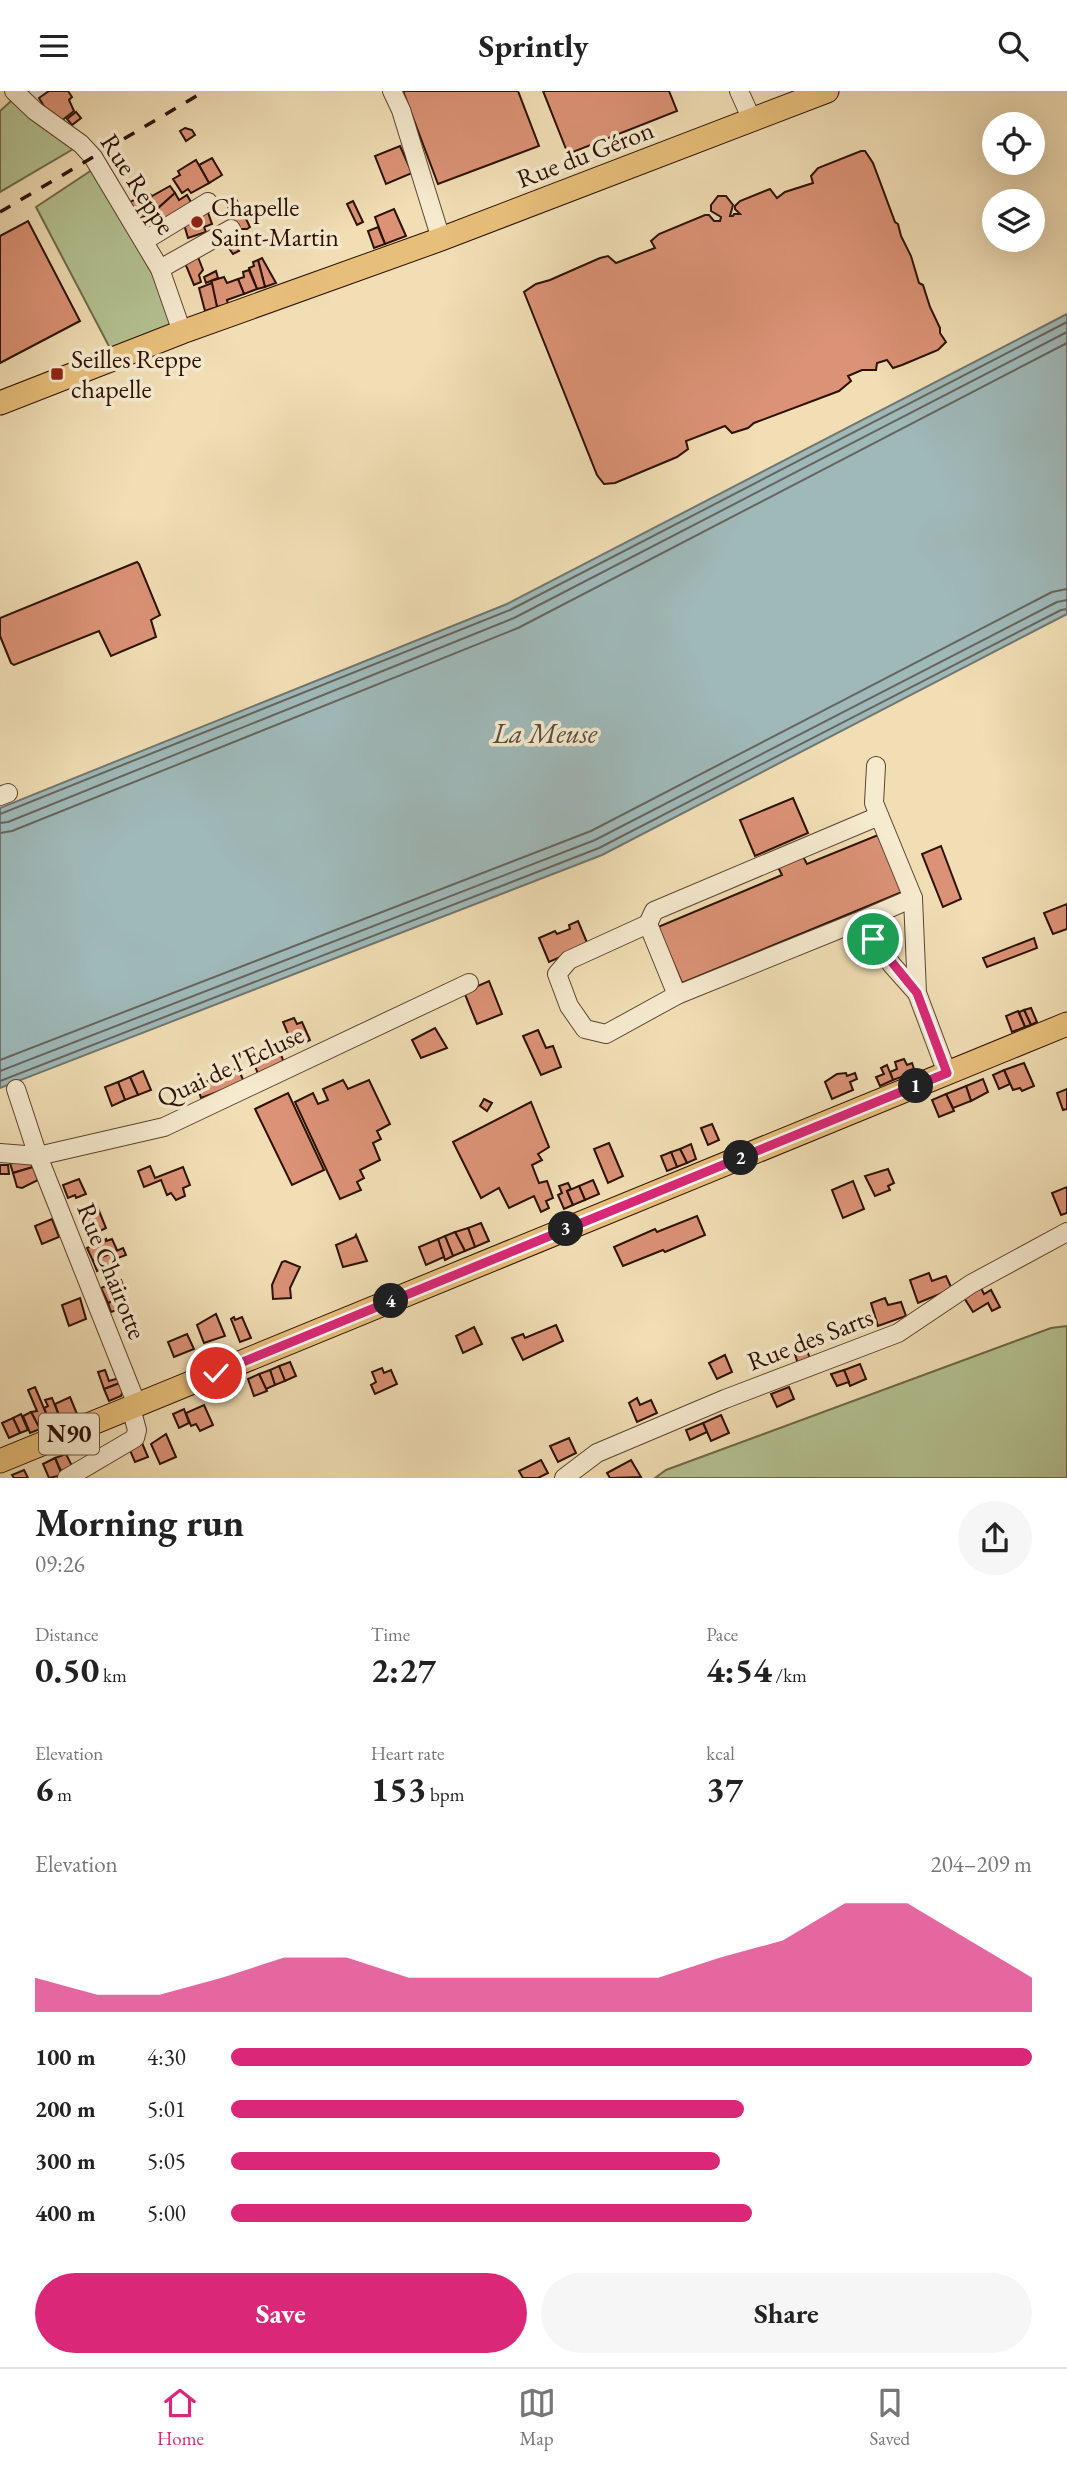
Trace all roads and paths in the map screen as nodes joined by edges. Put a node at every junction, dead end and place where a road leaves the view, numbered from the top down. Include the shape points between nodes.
1 (14, 91) edge
2 (392, 91) edge
3 (738, 91) edge
4 (827, 91) edge
5 (752, 120) junction
6 (208, 202) dead end
7 (231, 229) dead end
8 (441, 239) junction
9 (144, 241) junction
10 (160, 269) junction
11 (182, 333) junction
12 (0, 403) edge
13 (876, 766) dead end
14 (879, 816) junction
15 (913, 898) junction
16 (862, 920) junction
17 (648, 924) junction
18 (469, 983) dead end
19 (917, 993) junction
20 (677, 995) junction
21 (1067, 1024) edge
22 (947, 1073) junction
23 (16, 1089) dead end
24 (0, 1153) edge
25 (38, 1156) junction
26 (1067, 1232) edge
27 (134, 1407) junction
28 (0, 1461) edge
29 (67, 1478) edge
30 (564, 1478) edge

1 - 9 street, Rue Reppe via 88,151
2 - 8 street
3 - 5 street
4 - 5 main road, Rue du Géron
5 - 8 main road, Rue du Géron
6 - 9 street
7 - 10 street
8 - 11 main road
9 - 10 street, Rue Reppe
10 - 11 street, Rue Reppe
11 - 12 main road
13 - 14 street via 874,803
14 - 15 street
14 - 17 street via 654,911
15 - 16 street
15 - 19 street
16 - 19 street
16 - 20 street
17 - 20 street
17 - 20 street via 569,960 558,974 569,1006 585,1029 606,1034
18 - 25 street, Quai de l'Ecluse via 164,1127
19 - 22 street
21 - 22 main road, N90
22 - 27 main road, N90
23 - 25 street, Rue Chairotte
24 - 25 street, Quai de l'Ecluse
25 - 27 street, Rue Chairotte
26 - 30 street, Rue des Sarts via 971,1284 898,1333 597,1453
27 - 28 main road, N90
27 - 29 street via 135,1438

